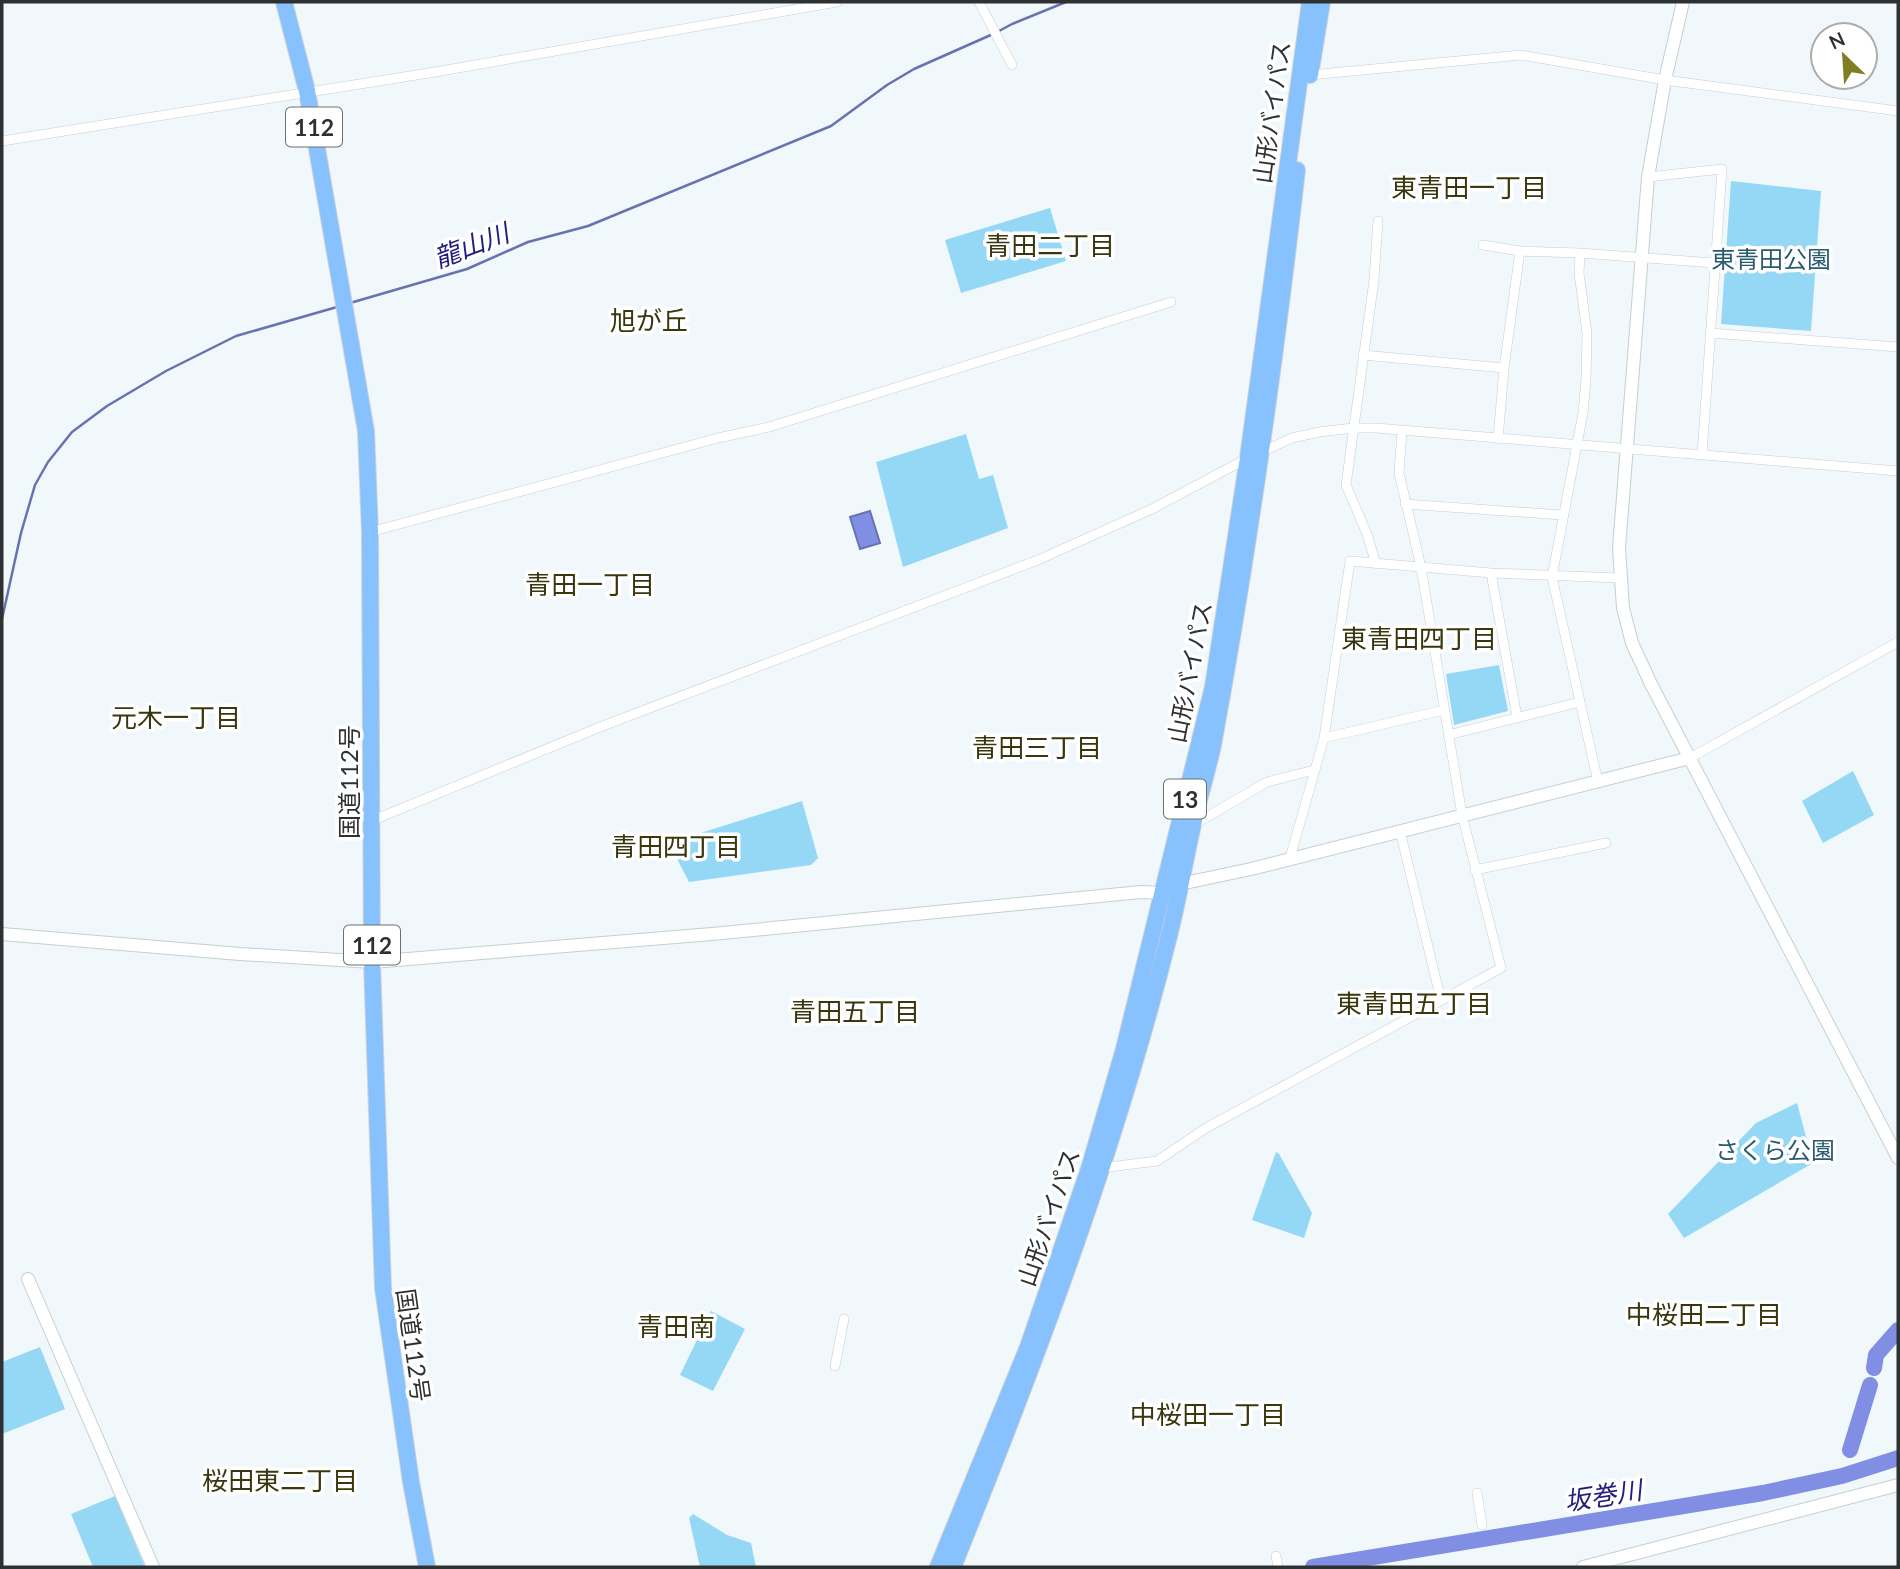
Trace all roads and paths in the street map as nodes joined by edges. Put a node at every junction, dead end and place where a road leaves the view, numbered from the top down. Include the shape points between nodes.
1 (284, 2) edge
2 (837, 2) edge
3 (1310, 2) edge
4 (1322, 2) edge
5 (1683, 2) edge
6 (980, 4) edge
7 (1013, 65) dead end
8 (1310, 75) junction
9 (1665, 80) junction
10 (307, 91) junction
11 (1898, 111) edge
12 (2, 141) edge
13 (1648, 177) junction
14 (1378, 221) dead end
15 (1483, 245) dead end
16 (1520, 251) junction
17 (1580, 253) junction
18 (1641, 258) junction
19 (1714, 263) junction
20 (1171, 302) dead end
21 (1710, 333) junction
22 (1898, 347) edge
23 (1363, 355) junction
24 (1504, 368) junction
25 (1353, 428) junction
26 (1402, 431) junction
27 (1498, 439) junction
28 (1576, 445) junction
29 (1626, 450) junction
30 (1702, 455) junction
31 (1254, 456) junction
32 (1898, 471) edge
33 (1405, 504) junction
34 (1562, 515) junction
35 (370, 532) junction
36 (1376, 564) junction
37 (1421, 567) junction
38 (1491, 573) junction
39 (1552, 576) junction
40 (1620, 578) junction
41 (1898, 642) edge
42 (1580, 702) junction
43 (1444, 710) junction
44 (1517, 717) junction
45 (1448, 735) junction
46 (1324, 738) junction
47 (1690, 758) junction
48 (1314, 770) junction
49 (1598, 782) junction
50 (1462, 815) junction
51 (370, 821) junction
52 (1192, 825) junction
53 (1400, 831) junction
54 (1606, 843) dead end
55 (1290, 859) junction
56 (1475, 870) junction
57 (1180, 884) junction
58 (1162, 893) junction
59 (2, 934) edge
60 (372, 962) junction
61 (1441, 1000) junction
62 (1898, 1158) edge
63 (1101, 1168) junction
64 (29, 1279) dead end
65 (844, 1319) dead end
66 (835, 1366) dead end
67 (1898, 1485) edge
68 (1477, 1493) dead end
69 (1482, 1525) dead end
70 (1276, 1556) dead end
71 (153, 1567) edge
72 (427, 1567) edge
73 (938, 1567) edge
74 (953, 1567) edge
75 (1278, 1567) edge
76 (1583, 1567) edge

1 - 10 highway, 国道112号 / 112
2 - 10 street
3 - 31 highway, 山形バイパス / 13
4 - 8 highway, 山形バイパス / 13
5 - 9 street
6 - 7 street
8 - 9 street via 1521,55
8 - 31 highway, 山形バイパス / 13
9 - 11 street
9 - 13 street
10 - 12 street
10 - 35 highway, 国道112号 / 112 via 366,431
13 - 18 street
13 - 19 street via 1722,169
14 - 23 street
15 - 16 street
16 - 17 street
16 - 24 street
17 - 18 street
17 - 28 street via 1587,368
18 - 19 street
18 - 29 street
19 - 21 street
20 - 35 street via 782,423
21 - 22 street
21 - 30 street
23 - 24 street
23 - 25 street
24 - 27 street
25 - 26 street
25 - 31 street via 1292,439
25 - 36 street via 1346,485
26 - 27 street
26 - 33 street via 1399,473
27 - 28 street
28 - 29 street
28 - 34 street
29 - 30 street
29 - 40 street
30 - 32 street
31 - 51 street via 1152,509 1038,560 600,727
31 - 52 highway, 山形バイパス / 13 via 1231,648
31 - 58 highway, 山形バイパス / 13 via 1213,687
33 - 34 street
33 - 37 street
34 - 39 street
35 - 51 highway, 国道112号 / 112
36 - 37 street
36 - 46 street via 1350,561
37 - 38 street
37 - 43 street
38 - 39 street
38 - 44 street
39 - 40 street
39 - 42 street
40 - 47 street via 1632,643
41 - 47 street
42 - 44 street
42 - 49 street
43 - 45 street
43 - 46 street
44 - 45 street
45 - 50 street
46 - 48 street
47 - 49 street
47 - 62 street
48 - 52 street via 1267,782
48 - 55 street
49 - 50 street
50 - 53 street
50 - 56 street
51 - 60 highway, 国道112号 / 112
52 - 57 highway, 山形バイパス / 13
53 - 55 street
53 - 61 street
54 - 56 street
55 - 57 street
56 - 61 street via 1501,968
57 - 58 street
57 - 63 highway, 山形バイパス / 13 via 1170,934
58 - 60 street
58 - 73 highway, 山形バイパス / 13 via 1089,1169 1028,1347
59 - 60 street
60 - 72 highway, 国道112号 / 112 via 383,1288
61 - 63 street via 1206,1128 1157,1161
63 - 74 highway, 山形バイパス / 13 via 1034,1362
64 - 71 street
65 - 66 street
67 - 76 street
68 - 69 street
70 - 75 street

